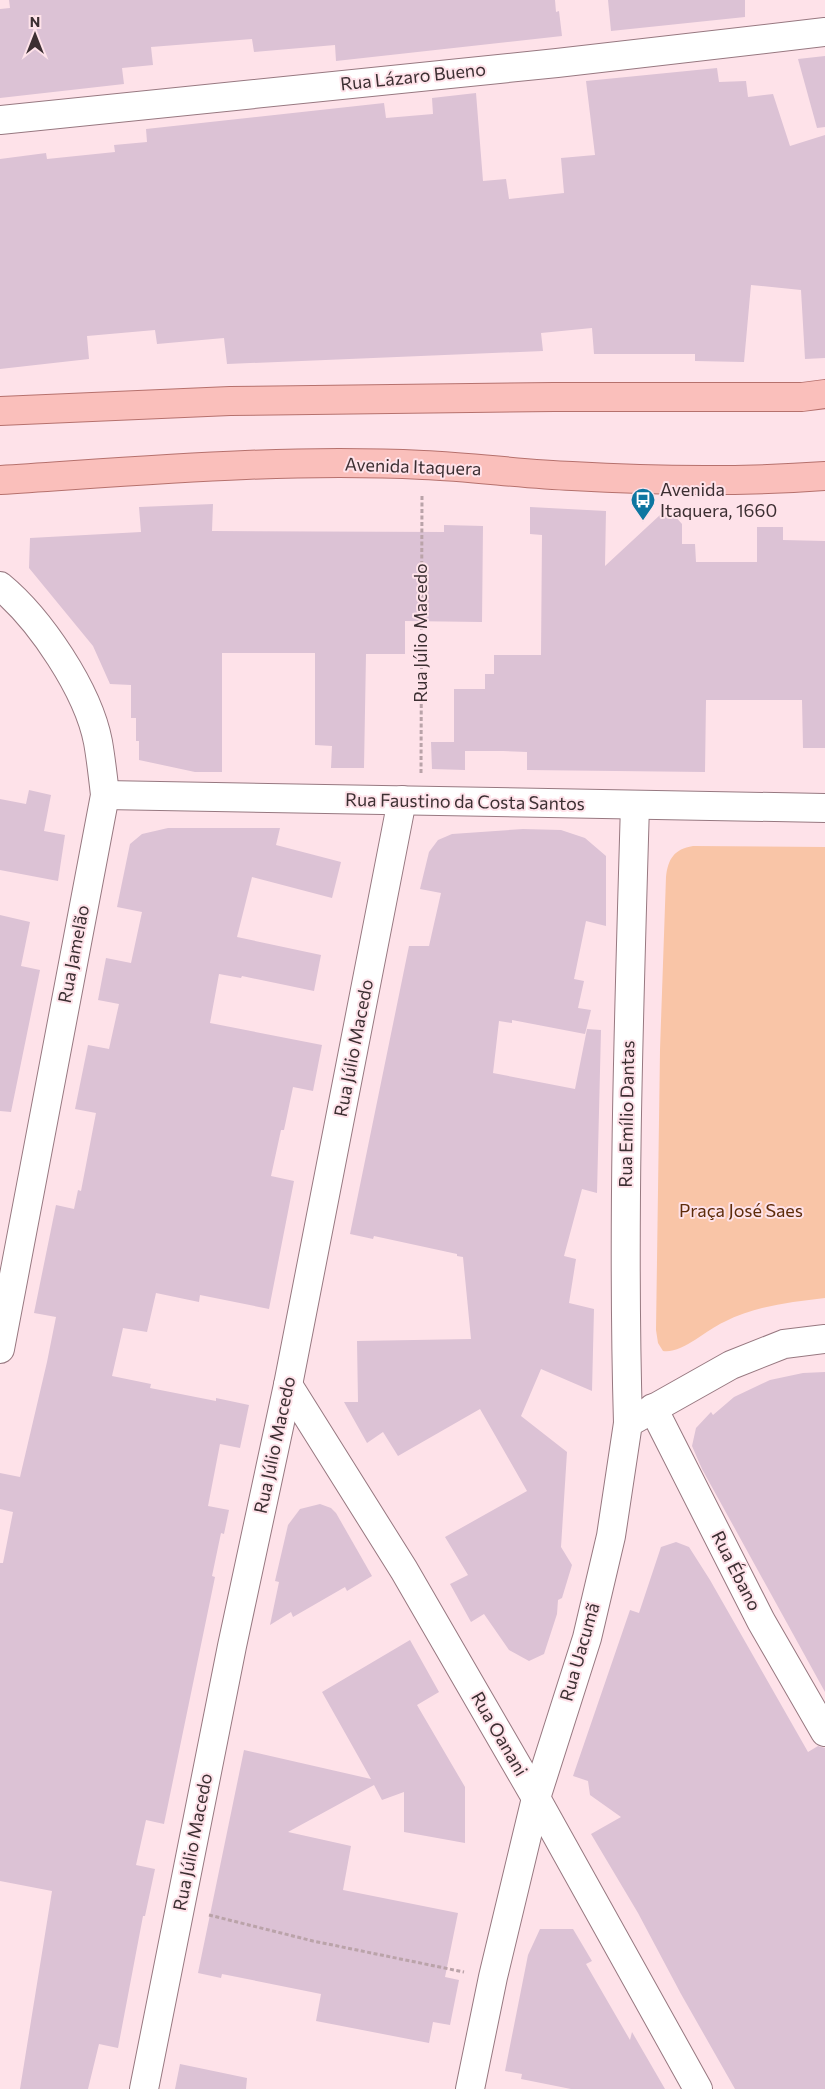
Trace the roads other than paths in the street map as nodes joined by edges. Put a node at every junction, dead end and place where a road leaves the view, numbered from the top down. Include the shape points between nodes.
1 (825, 32) edge
2 (0, 120) edge
3 (825, 394) edge
4 (0, 411) edge
5 (825, 476) edge
6 (0, 480) edge
7 (0, 586) edge
8 (105, 795) junction
9 (411, 801) junction
10 (635, 805) junction
11 (825, 808) edge
12 (825, 1339) edge
13 (0, 1349) edge
14 (288, 1385) junction
15 (653, 1408) junction
16 (628, 1423) junction
17 (825, 1732) edge
18 (536, 1798) junction
19 (144, 2089) edge
20 (470, 2089) edge
21 (698, 2089) edge

1 - 2 street, Rua Lázaro Bueno
3 - 4 main road via 802,397 230,401
5 - 6 main road, Avenida Itaquera via 770,480 647,479 423,465 352,464 207,466
7 - 8 street, Rua Jamelão via 58,652 85,703 98,740
8 - 9 street, Rua Faustino da Costa Santos
8 - 13 street, Rua Jamelão
9 - 10 street, Rua Faustino da Costa Santos
9 - 14 street, Rua Júlio Macedo
10 - 11 street, Rua Faustino da Costa Santos
10 - 16 street, Rua Emílio Dantas via 626,1131
12 - 15 street via 784,1344 731,1365
14 - 18 street, Rua Oanani via 404,1570
14 - 19 street, Rua Júlio Macedo via 232,1646
15 - 16 street
15 - 17 street, Rua Ébano via 762,1621
16 - 18 street, Rua Uacumã via 611,1536 587,1638
18 - 20 street, Rua Uacumã
18 - 21 street, Rua Oanani

